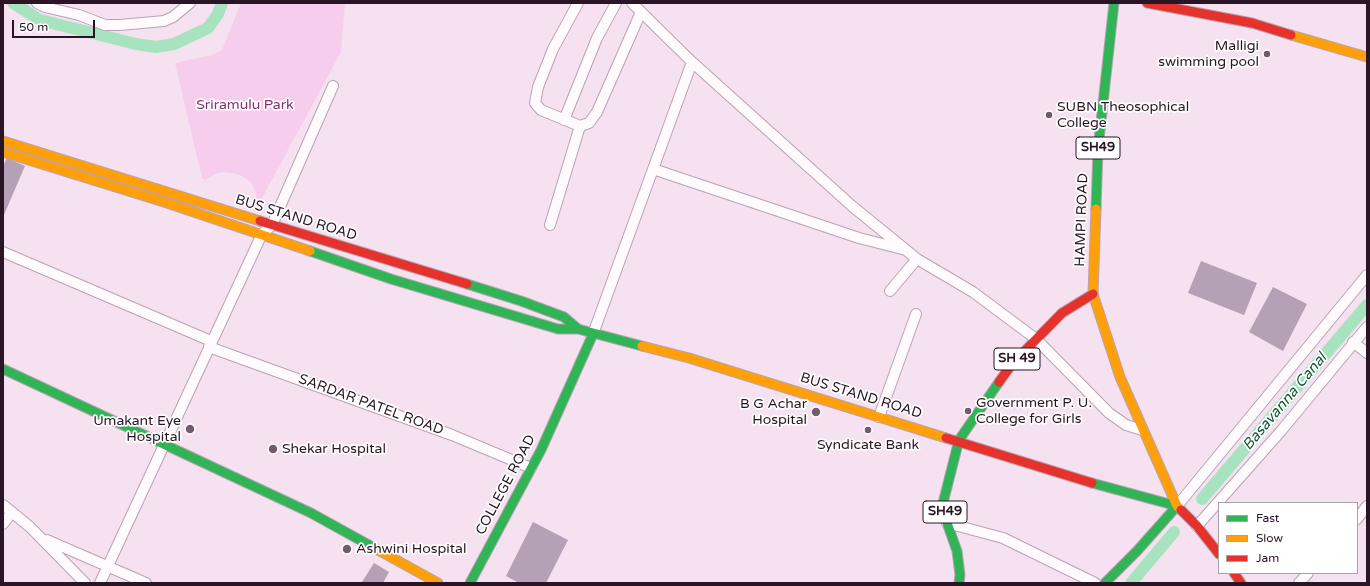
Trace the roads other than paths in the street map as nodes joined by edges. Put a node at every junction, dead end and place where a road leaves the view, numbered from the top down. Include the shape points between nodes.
1 (37, 3) edge
2 (190, 3) edge
3 (578, 3) edge
4 (616, 3) edge
5 (632, 3) edge
6 (1114, 3) edge
7 (1147, 3) edge
8 (641, 12) junction
9 (1367, 57) edge
10 (692, 62) junction
11 (333, 86) dead end
12 (564, 120) junction
13 (580, 126) junction
14 (3, 141) edge
15 (3, 152) edge
16 (653, 169) junction
17 (875, 224) junction
18 (272, 225) junction
19 (550, 225) dead end
20 (262, 234) junction
21 (859, 238) junction
22 (906, 250) junction
23 (3, 252) edge
24 (917, 259) junction
25 (1367, 276) edge
26 (890, 291) dead end
27 (1094, 294) junction
28 (916, 314) dead end
29 (1367, 327) edge
30 (578, 329) junction
31 (593, 334) junction
32 (1036, 340) junction
33 (1353, 342) junction
34 (210, 344) junction
35 (1367, 353) edge
36 (3, 369) edge
37 (879, 417) junction
38 (1142, 430) junction
39 (959, 440) junction
40 (163, 444) junction
41 (531, 468) junction
42 (3, 504) edge
43 (1177, 506) junction
44 (1367, 506) edge
45 (12, 512) junction
46 (1358, 518) edge
47 (947, 523) junction
48 (3, 524) edge
49 (1197, 526) junction
50 (42, 538) junction
51 (1218, 553) edge
52 (107, 566) junction
53 (1235, 574) edge
54 (1307, 574) edge
55 (85, 583) edge
56 (100, 583) edge
57 (146, 583) edge
58 (438, 583) edge
59 (470, 583) edge
60 (958, 583) edge
61 (1095, 583) edge
62 (1105, 583) edge
63 (1241, 583) edge
64 (1299, 583) edge

1 - 2 street via 105,25 120,25 164,21
3 - 12 street via 553,49 535,98 535,103 541,110
4 - 12 street via 597,38
5 - 8 street
6 - 27 main road, HAMPI ROAD / SH49 via 1098,149
7 - 9 main road via 1252,23
8 - 10 street
8 - 13 street via 597,112 589,123
10 - 16 street
10 - 17 street via 846,201
11 - 18 street
12 - 13 street
13 - 19 street
14 - 18 main road, BUS STAND ROAD
15 - 20 main road, BUS STAND ROAD
16 - 21 street
16 - 31 street
17 - 21 street
17 - 22 street
18 - 20 street
18 - 30 main road, BUS STAND ROAD via 521,301 564,317
20 - 30 main road, BUS STAND ROAD via 391,279 558,330
20 - 34 street
21 - 22 street
22 - 24 street
23 - 34 street, SARDAR PATEL ROAD
24 - 26 street
24 - 32 street via 973,292
25 - 43 street
27 - 32 main road, SH 49 via 1062,313
27 - 38 main road, HAMPI ROAD via 1120,376
28 - 37 street
29 - 33 street
30 - 31 main road, BUS STAND ROAD
31 - 37 main road, BUS STAND ROAD via 689,358
31 - 41 main road, COLLEGE ROAD
32 - 38 street via 1109,413 1126,425
32 - 39 main road, SH 49 via 1012,364
33 - 35 street
33 - 49 street
34 - 40 street
34 - 41 street, SARDAR PATEL ROAD via 452,435
36 - 40 main road
37 - 39 main road, BUS STAND ROAD
38 - 43 main road, HAMPI ROAD
39 - 43 main road, BUS STAND ROAD
39 - 47 main road, SH49 via 943,503
40 - 52 street
40 - 58 main road via 311,513
41 - 59 main road, COLLEGE ROAD
42 - 45 street
43 - 49 main road
43 - 62 main road
44 - 46 street
45 - 48 street
45 - 50 street
47 - 60 main road, SH49 via 957,552 960,575
47 - 61 street via 1003,538
49 - 51 main road
50 - 52 street
50 - 55 street
52 - 56 street
52 - 57 street
53 - 63 main road
54 - 64 street

